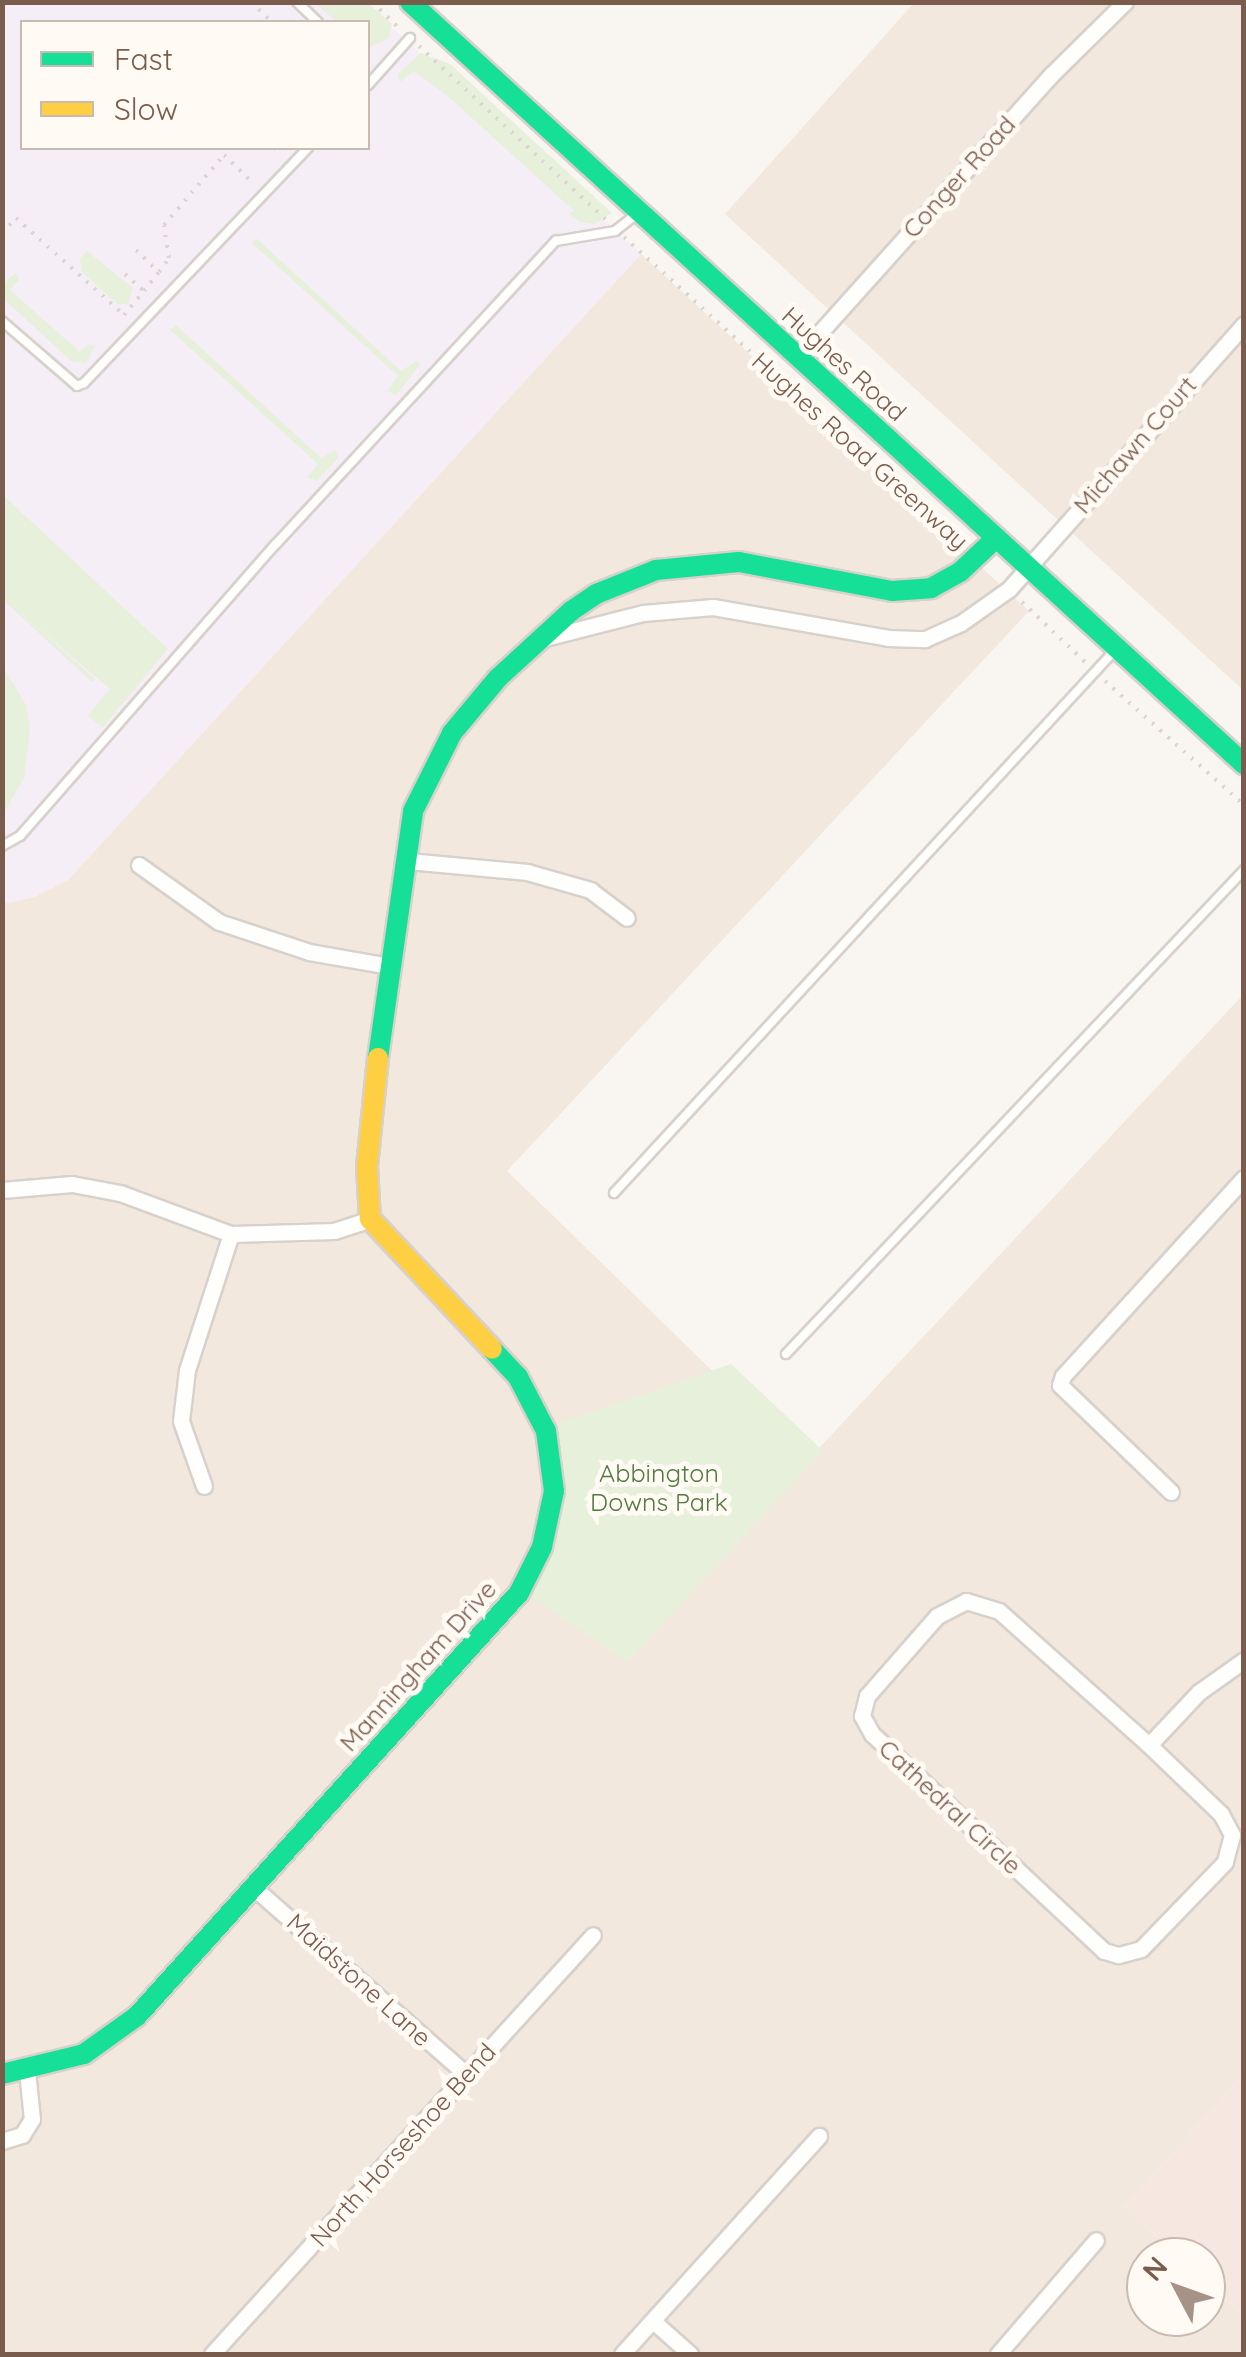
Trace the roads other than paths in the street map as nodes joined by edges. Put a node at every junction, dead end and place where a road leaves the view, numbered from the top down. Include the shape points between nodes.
1 (297, 2) edge
2 (410, 2) edge
3 (1125, 2) edge
4 (316, 20) edge
5 (410, 38) dead end
6 (370, 70) edge
7 (376, 76) junction
8 (370, 83) edge
9 (306, 150) edge
10 (639, 212) junction
11 (2, 321) edge
12 (1244, 324) edge
13 (798, 357) junction
14 (996, 538) junction
15 (1029, 567) junction
16 (541, 640) junction
17 (1118, 647) junction
18 (1244, 764) edge
19 (2, 846) edge
20 (408, 861) junction
21 (139, 865) dead end
22 (1244, 870) edge
23 (627, 918) dead end
24 (389, 966) junction
25 (1244, 1178) edge
26 (2, 1190) edge
27 (614, 1192) dead end
28 (370, 1218) junction
29 (231, 1234) junction
30 (786, 1354) dead end
31 (204, 1486) dead end
32 (1171, 1492) dead end
33 (1244, 1660) edge
34 (1150, 1745) junction
35 (252, 1886) junction
36 (593, 1934) dead end
37 (27, 2070) junction
38 (2, 2074) edge
39 (467, 2075) junction
40 (819, 2136) dead end
41 (2, 2141) edge
42 (1096, 2240) dead end
43 (653, 2321) junction
44 (212, 2354) edge
45 (622, 2354) edge
46 (690, 2354) edge
47 (998, 2354) edge

1 - 4 lane
2 - 10 street, Hughes Road
3 - 13 street, Conger Road via 1050,75
5 - 7 lane
6 - 7 lane
7 - 8 lane
9 - 11 lane via 84,383 76,386
10 - 13 street, Hughes Road
10 - 19 lane via 615,232 556,241 276,544 20,836
12 - 15 street, Michawn Court
13 - 14 street, Hughes Road
14 - 15 street, Hughes Road
14 - 16 street via 930,588 892,591 739,562 656,570 596,594
15 - 16 street via 961,623 925,639 713,607 643,613
15 - 17 street, Hughes Road
16 - 20 street via 452,732 413,811
17 - 18 street, Hughes Road
17 - 27 lane
20 - 23 street via 527,872 590,890
20 - 24 street
21 - 24 street via 219,922 281,945
22 - 30 lane
24 - 28 street via 366,1167
25 - 32 street via 1060,1385
26 - 29 street via 72,1184 120,1193
28 - 29 street via 334,1231
28 - 35 street, Manningham Drive via 518,1377 546,1430 554,1491 542,1546 519,1592
29 - 31 street via 187,1370 183,1404 182,1421
33 - 34 street via 1198,1692
34 - 34 street, Cathedral Circle via 999,1611 966,1601 937,1616 867,1696 862,1716 872,1734 1074,1924 1118,1955 1141,1949 1225,1862 1232,1835 1221,1814
35 - 37 street, Manningham Drive via 137,2016 84,2054
35 - 39 street, Maidstone Lane
36 - 39 street, North Horseshoe Bend
37 - 38 street, Manningham Drive
37 - 41 street via 32,2120 22,2135
39 - 44 street, North Horseshoe Bend
40 - 43 street
42 - 47 street
43 - 45 street
43 - 46 street

